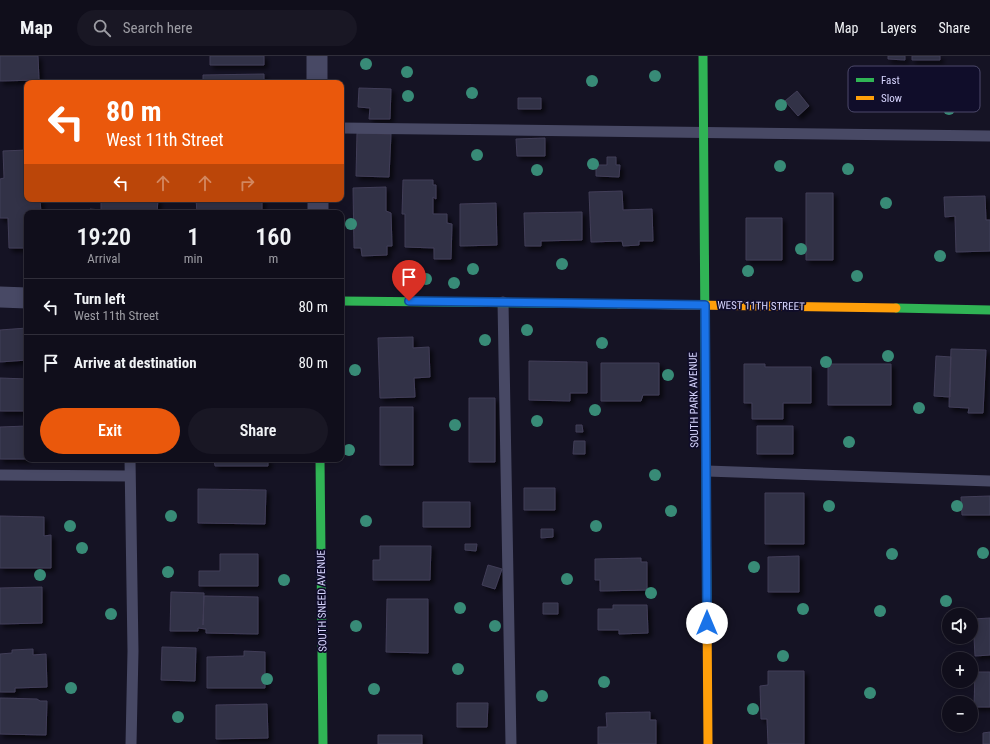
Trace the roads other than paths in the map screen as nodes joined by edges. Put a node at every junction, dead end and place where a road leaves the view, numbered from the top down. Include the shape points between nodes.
1 (317, 56) edge
2 (703, 56) edge
3 (318, 80) edge
4 (344, 128) edge
5 (704, 132) junction
6 (990, 136) edge
7 (0, 297) edge
8 (24, 298) edge
9 (344, 301) edge
10 (503, 302) junction
11 (705, 305) junction
12 (990, 310) edge
13 (130, 462) edge
14 (320, 462) edge
15 (707, 471) junction
16 (0, 475) edge
17 (130, 476) junction
18 (990, 481) edge
19 (132, 744) edge
20 (323, 744) edge
21 (511, 744) edge
22 (708, 744) edge

1 - 3 street
2 - 5 street, SOUTH PARK AVENUE
4 - 5 lane
5 - 6 lane
5 - 11 street, SOUTH PARK AVENUE
7 - 8 street
9 - 10 street, WEST 11TH STREET
10 - 11 street, WEST 11TH STREET
10 - 21 lane
11 - 12 street, WEST 11TH STREET
11 - 15 street, SOUTH PARK AVENUE
13 - 17 lane
14 - 20 street, SOUTH SNEED AVENUE
15 - 18 lane
15 - 22 street, SOUTH PARK AVENUE
16 - 17 lane
17 - 19 lane

